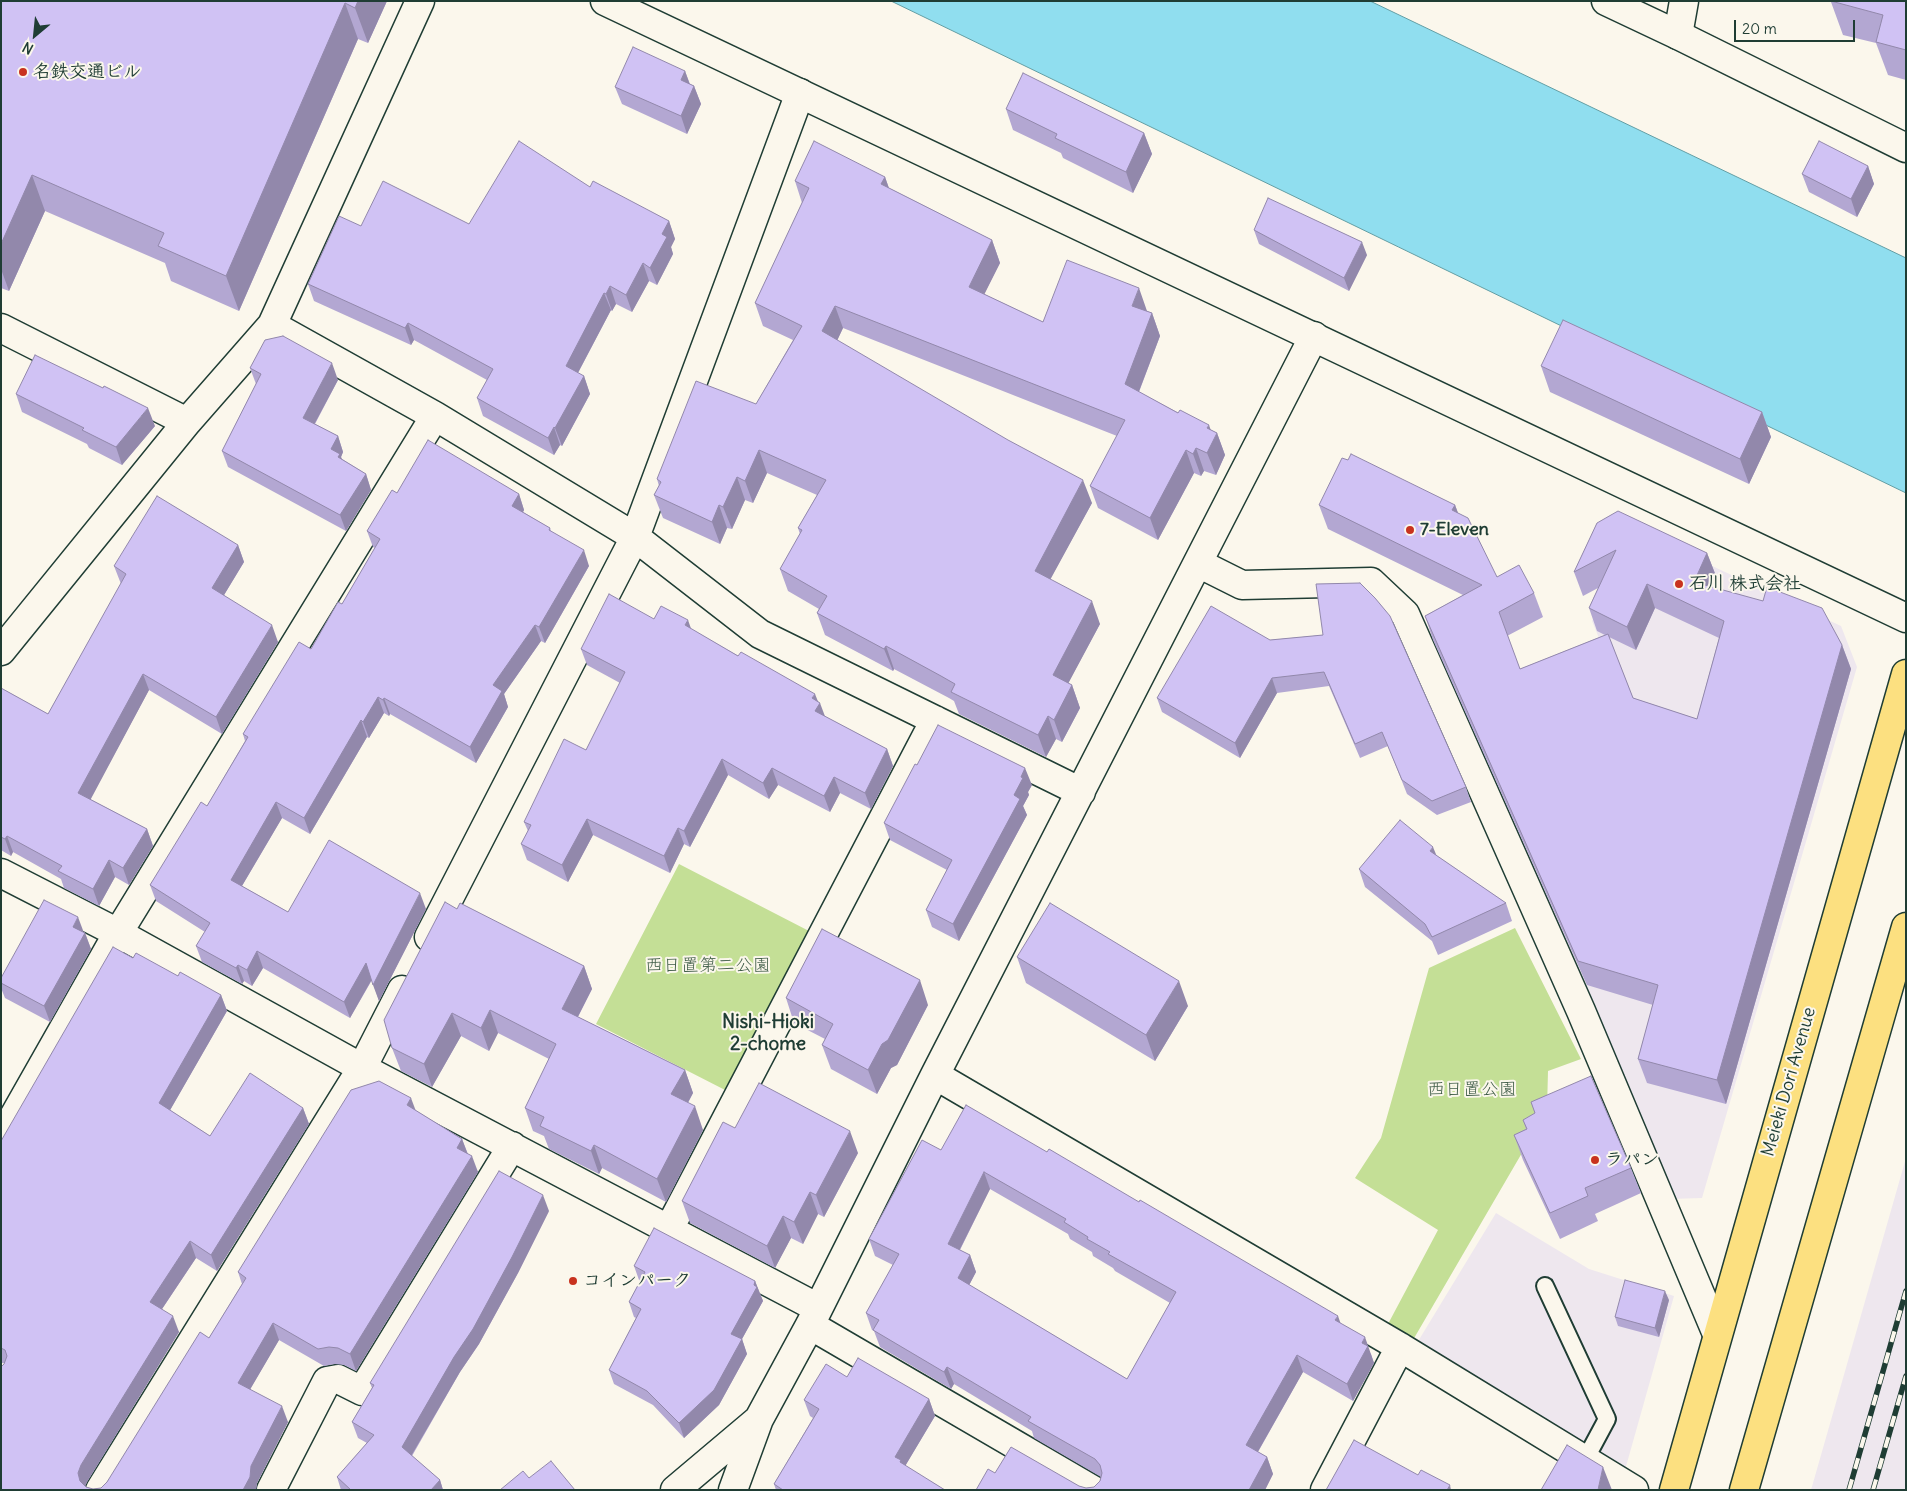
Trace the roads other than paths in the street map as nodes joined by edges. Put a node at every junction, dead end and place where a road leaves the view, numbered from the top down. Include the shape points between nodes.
1 (420, 1) edge
2 (605, 1) edge
3 (1606, 1) edge
4 (1684, 1) edge
5 (1678, 35) junction
6 (800, 93) junction
7 (1906, 148) edge
8 (272, 324) junction
9 (1, 328) edge
10 (1314, 336) junction
11 (435, 416) junction
12 (187, 422) junction
13 (635, 537) junction
14 (1198, 563) junction
15 (1906, 618) edge
16 (1, 651) edge
17 (1906, 674) edge
18 (935, 720) junction
19 (1081, 792) junction
20 (1, 873) edge
21 (1906, 927) edge
22 (118, 933) junction
23 (362, 1068) junction
24 (935, 1074) junction
25 (1, 1139) edge
26 (512, 1146) junction
27 (669, 1229) junction
28 (1545, 1286) dead end
29 (814, 1316) junction
30 (1717, 1334) junction
31 (1400, 1347) junction
32 (759, 1419) junction
33 (1585, 1460) junction
34 (100, 1490) edge
35 (270, 1490) edge
36 (675, 1490) edge
37 (733, 1490) edge
38 (1093, 1490) edge
39 (1325, 1490) edge
40 (1634, 1490) edge
41 (1674, 1490) edge
42 (1744, 1490) edge

1 - 8 street
2 - 6 street
3 - 5 street
4 - 5 street
5 - 7 street
6 - 10 street
6 - 13 street
8 - 11 street
8 - 12 street
9 - 12 street
10 - 14 street
10 - 15 street
11 - 13 street
11 - 22 street
12 - 16 street
13 - 18 street via 760,634
13 - 23 street
14 - 19 street
14 - 30 street via 1242,585 1372,582 1405,614 1581,1011
17 - 30 main road, Meieki Dori Avenue
18 - 19 street
18 - 27 street
19 - 24 street
20 - 22 street
21 - 42 main road
22 - 23 street
22 - 25 street
23 - 26 street
23 - 34 street
24 - 29 street
24 - 31 street
26 - 27 street
26 - 35 street via 362,1391 338,1379 327,1381
27 - 29 street
28 - 33 lane via 1607,1419
29 - 32 street
29 - 38 street
30 - 41 main road, Meieki Dori Avenue
31 - 33 street
31 - 39 street
32 - 36 street
32 - 37 street
33 - 40 street

